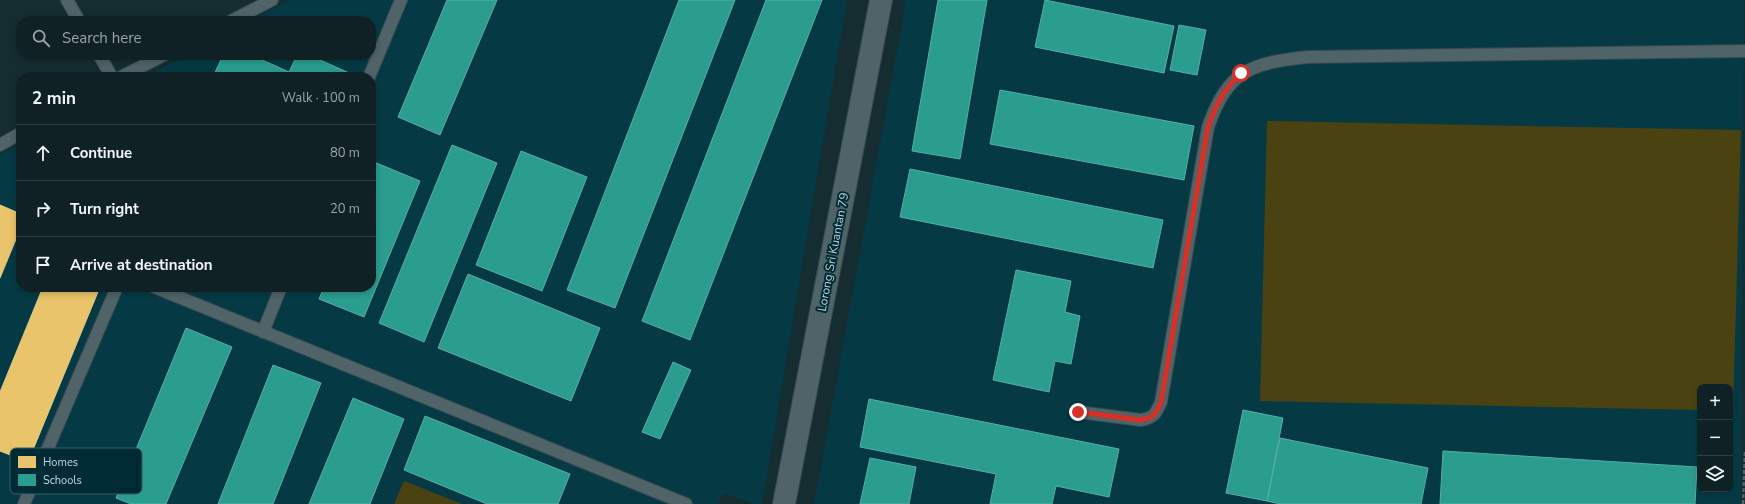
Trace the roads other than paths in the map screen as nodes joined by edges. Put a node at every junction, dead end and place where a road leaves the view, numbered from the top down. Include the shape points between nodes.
1 (67, 0) edge
2 (272, 0) edge
3 (401, 0) edge
4 (881, 0) edge
5 (76, 16) edge
6 (241, 16) edge
7 (1745, 51) edge
8 (102, 60) edge
9 (154, 60) edge
10 (109, 72) edge
11 (131, 72) edge
12 (371, 72) edge
13 (16, 136) edge
14 (0, 145) edge
15 (115, 292) edge
16 (166, 292) edge
17 (280, 292) edge
18 (263, 332) junction
19 (1078, 412) dead end
20 (48, 448) edge
21 (28, 494) edge
22 (24, 504) edge
23 (686, 504) edge
24 (784, 504) edge

1 - 5 lane
2 - 6 lane
3 - 12 lane
4 - 24 street, Lorong Sri Kuantan 79
7 - 19 lane via 1308,57 1258,65 1241,73 1226,88 1208,127 1161,402 1157,413 1150,419 1141,420
8 - 10 lane
9 - 11 lane
13 - 14 lane
15 - 20 lane
16 - 18 lane
17 - 18 lane
18 - 23 lane
21 - 22 lane

